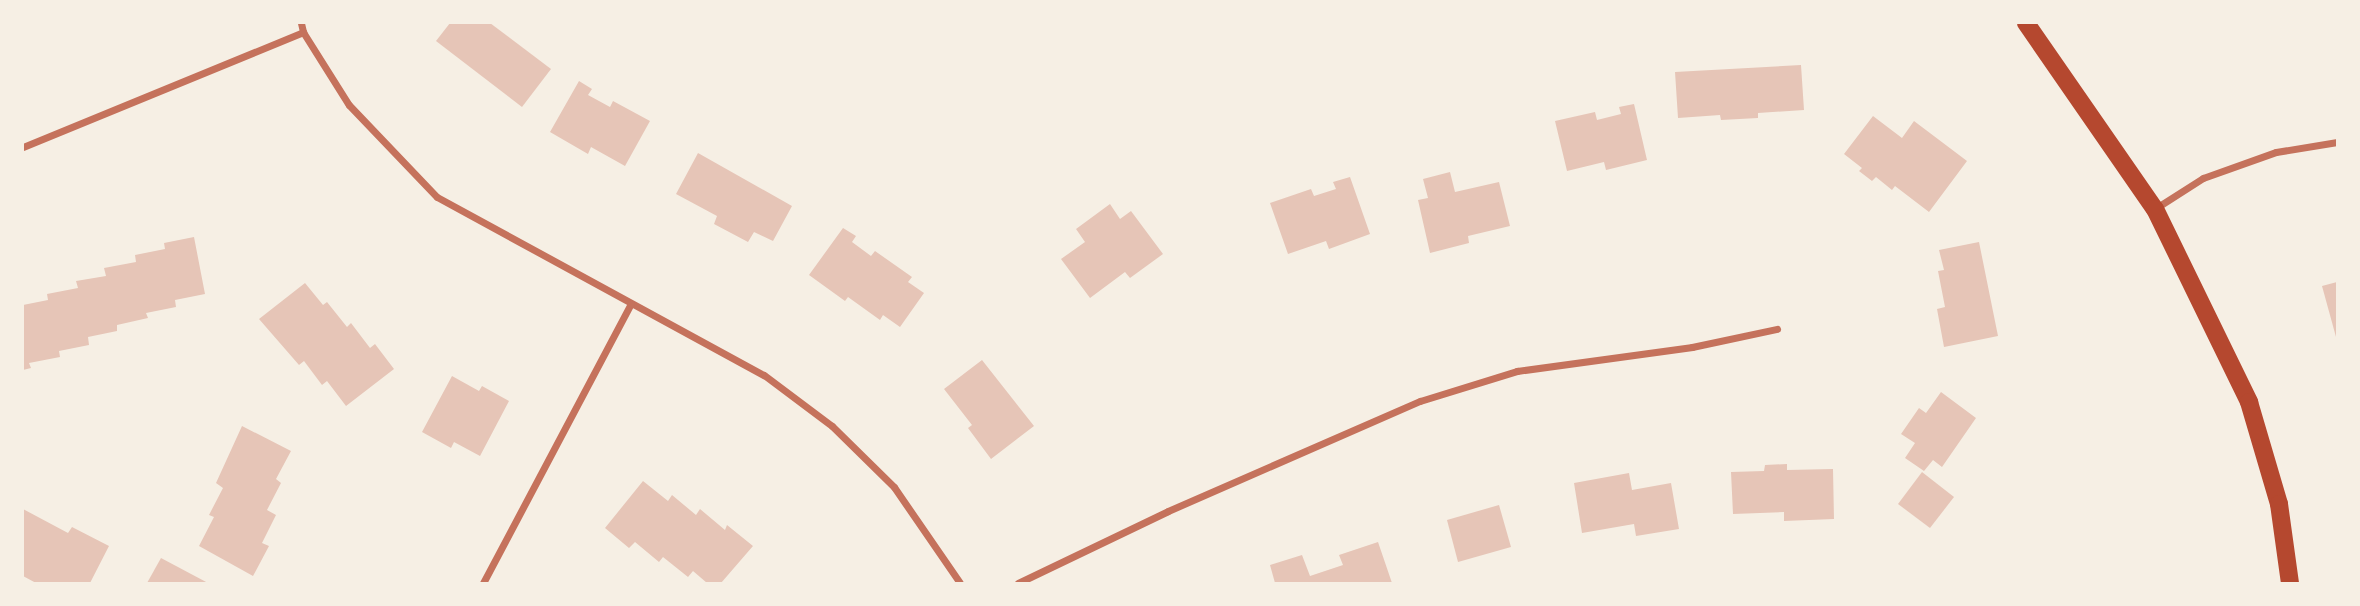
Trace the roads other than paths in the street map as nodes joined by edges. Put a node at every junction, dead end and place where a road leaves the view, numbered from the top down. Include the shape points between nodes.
1 (302, 23) edge
2 (2026, 23) edge
3 (303, 32) junction
4 (2337, 142) edge
5 (23, 147) edge
6 (2155, 209) junction
7 (631, 304) junction
8 (1777, 329) dead end
9 (483, 583) edge
10 (960, 583) edge
11 (1018, 583) edge
12 (2290, 583) edge

1 - 3 street
2 - 6 main road
3 - 5 street
3 - 7 street via 349,105 437,197
4 - 6 street via 2276,152 2203,178
6 - 12 main road via 2249,402 2279,504
7 - 9 street
7 - 10 street via 764,375 832,426 894,487
8 - 11 street via 1517,371 1420,401 1168,511

